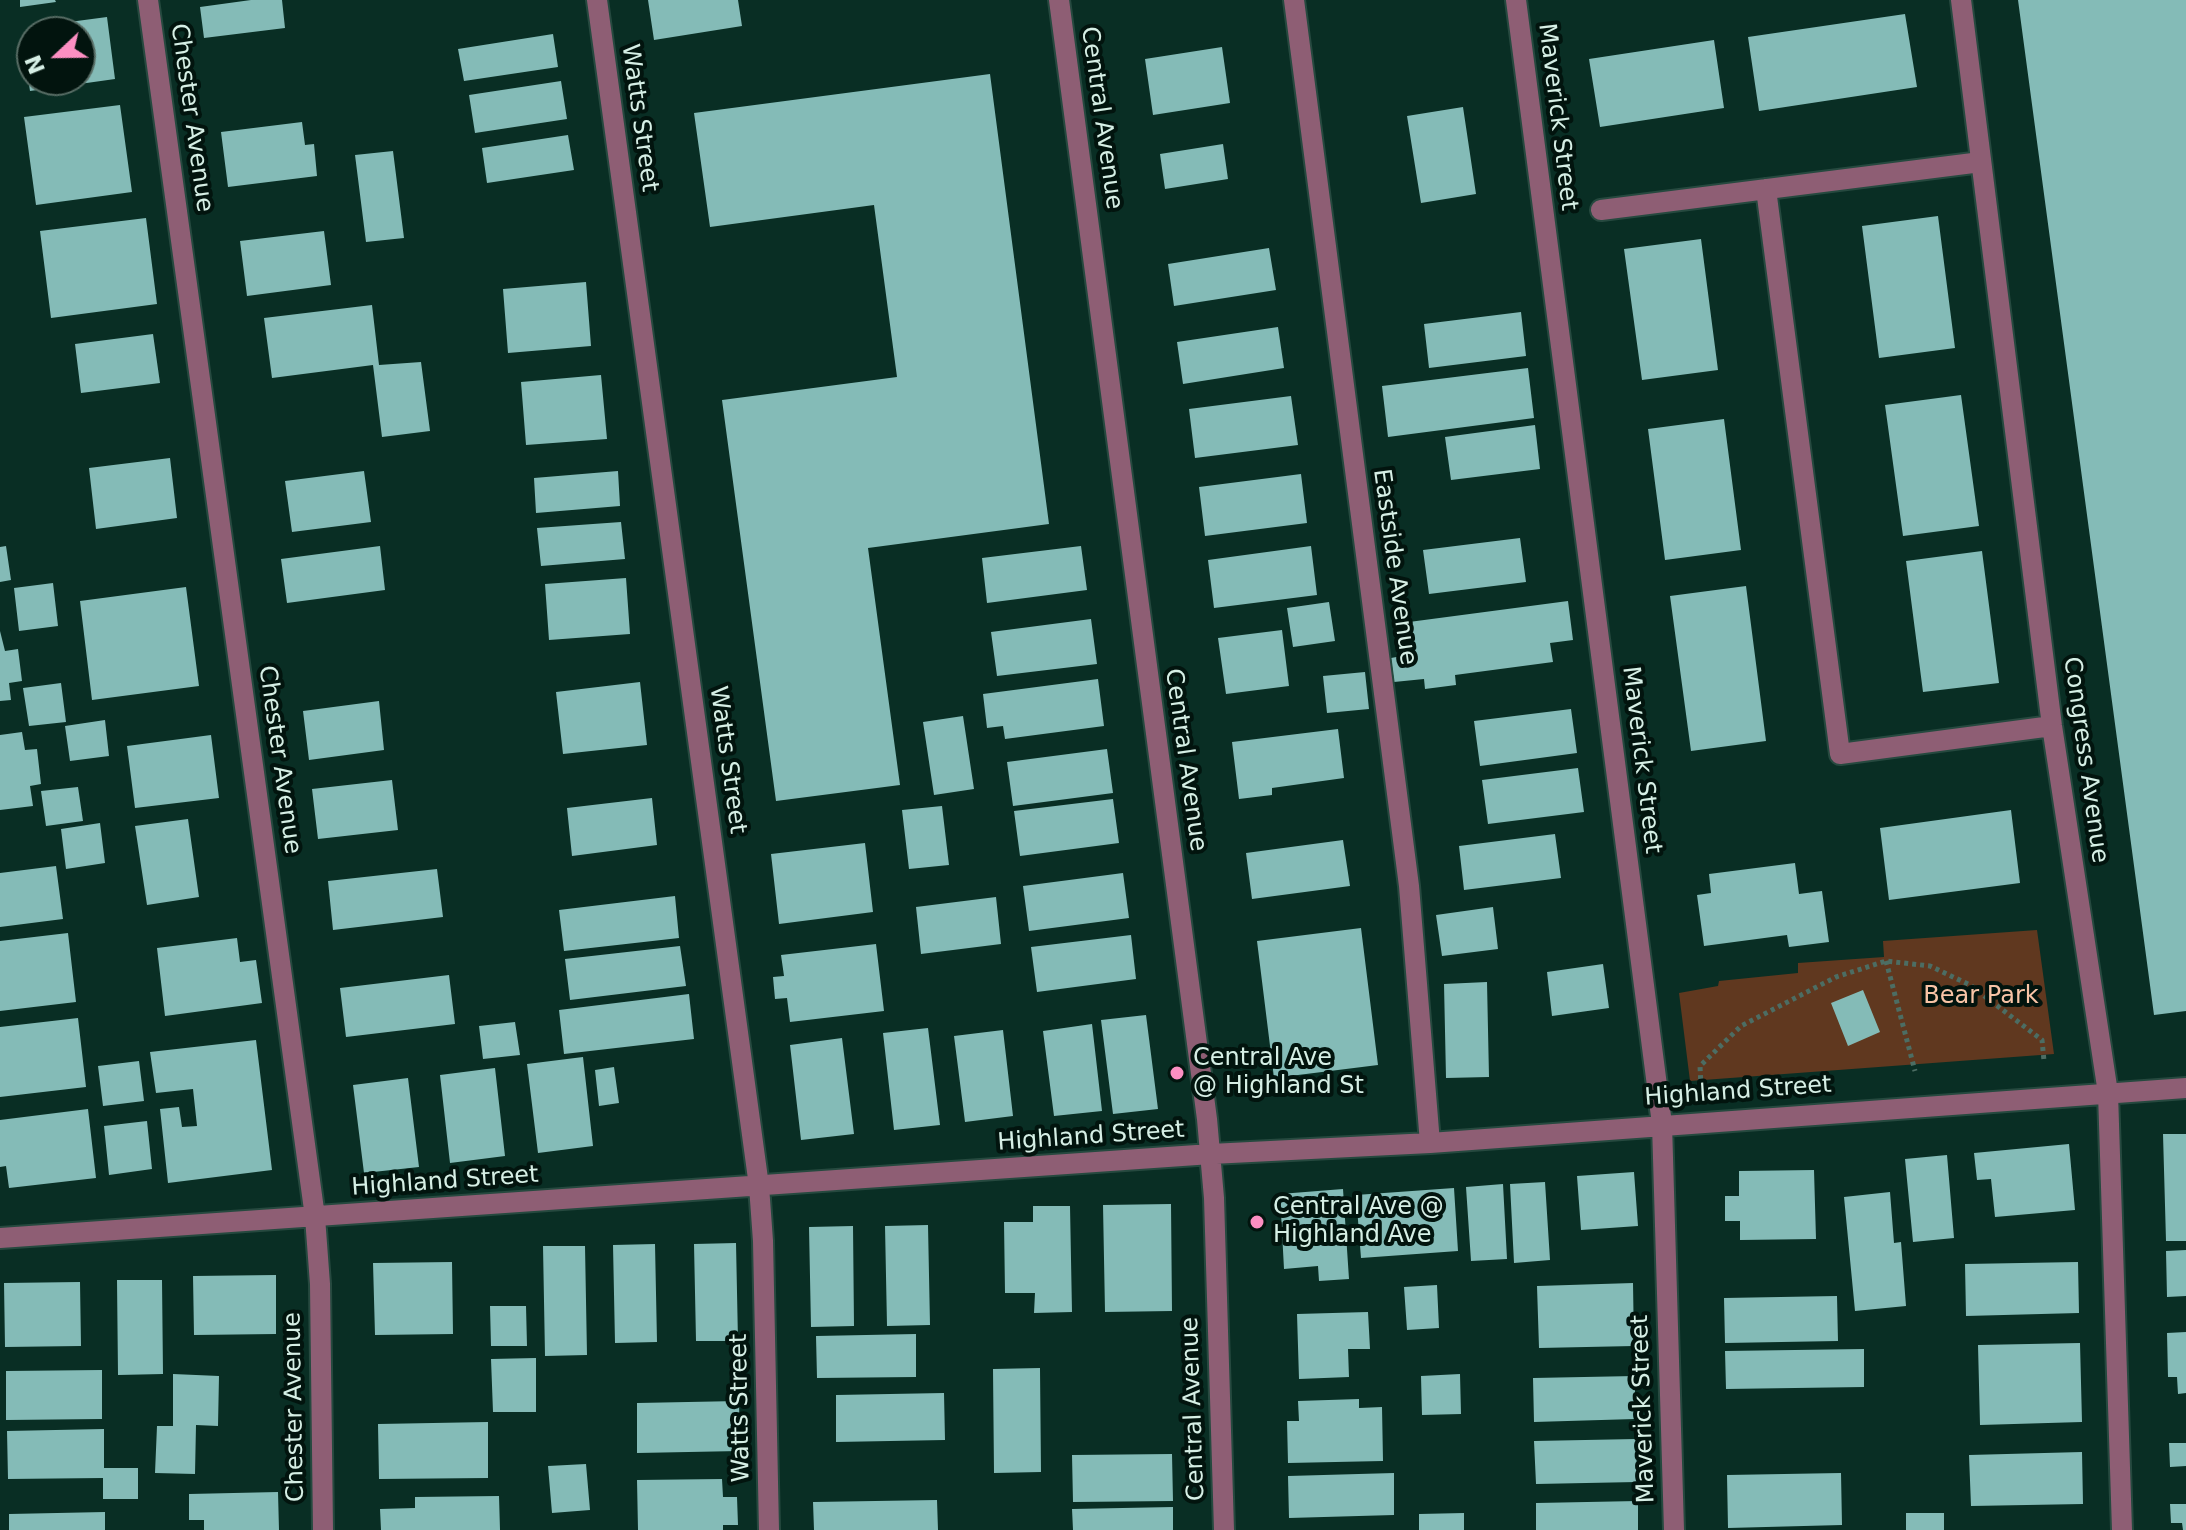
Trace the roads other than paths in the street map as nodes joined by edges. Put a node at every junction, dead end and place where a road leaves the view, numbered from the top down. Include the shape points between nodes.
1 (148, 0) edge
2 (597, 0) edge
3 (1059, 0) edge
4 (1294, 0) edge
5 (1516, 0) edge
6 (1961, 0) edge
7 (1981, 162) junction
8 (1766, 189) junction
9 (1601, 210) dead end
10 (2052, 726) junction
11 (2186, 1088) edge
12 (2108, 1093) junction
13 (1662, 1124) junction
14 (1430, 1143) junction
15 (1211, 1154) junction
16 (759, 1186) junction
17 (315, 1217) junction
18 (0, 1238) edge
19 (323, 1530) edge
20 (769, 1530) edge
21 (1224, 1530) edge
22 (1674, 1530) edge
23 (2122, 1530) edge

1 - 17 street, Chester Avenue
2 - 16 street, Watts Street
3 - 15 street, Central Avenue
4 - 14 street, Eastside Avenue via 1409,886
5 - 13 street, Maverick Street
6 - 7 street, Congress Avenue
7 - 8 street
7 - 10 street, Congress Avenue
8 - 9 street
8 - 10 street via 1840,754
10 - 12 street, Congress Avenue
11 - 12 street, Highland Street
12 - 13 street, Highland Street
12 - 23 street, Congress Avenue
13 - 14 street, Highland Street
13 - 22 street, Maverick Street
14 - 15 street, Highland Street
15 - 16 street, Highland Street
15 - 21 street, Central Avenue
16 - 17 street, Highland Street
16 - 20 street, Watts Street
17 - 18 street, Highland Street
17 - 19 street, Chester Avenue

